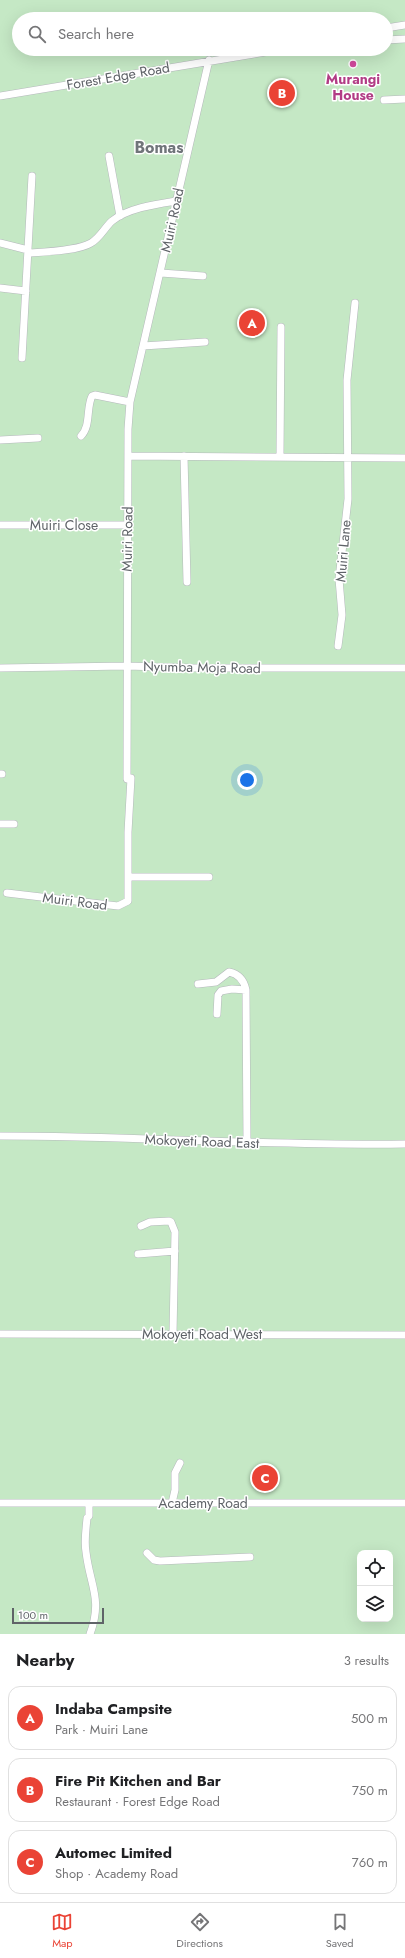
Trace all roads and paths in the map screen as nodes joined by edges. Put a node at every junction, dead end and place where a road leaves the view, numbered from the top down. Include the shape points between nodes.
1 (404, 25) edge
2 (393, 27) edge
3 (404, 39) edge
4 (393, 40) edge
5 (236, 56) edge
6 (209, 60) junction
7 (0, 96) edge
8 (405, 99) edge
9 (384, 100) dead end
10 (110, 156) dead end
11 (32, 176) dead end
12 (176, 201) junction
13 (120, 216) junction
14 (0, 243) edge
15 (28, 252) junction
16 (161, 273) junction
17 (203, 276) dead end
18 (0, 288) edge
19 (26, 291) junction
20 (355, 303) dead end
21 (281, 327) dead end
22 (205, 342) dead end
23 (143, 346) junction
24 (22, 358) dead end
25 (130, 402) junction
26 (81, 436) dead end
27 (38, 438) dead end
28 (0, 440) edge
29 (128, 456) junction
30 (184, 456) junction
31 (280, 456) junction
32 (346, 456) junction
33 (405, 458) edge
34 (0, 525) edge
35 (127, 525) junction
36 (187, 582) dead end
37 (338, 646) dead end
38 (127, 666) junction
39 (0, 668) edge
40 (405, 668) edge
41 (0, 824) edge
42 (14, 824) dead end
43 (128, 877) junction
44 (209, 877) dead end
45 (7, 893) dead end
46 (198, 984) dead end
47 (246, 990) junction
48 (217, 1014) dead end
49 (0, 1136) edge
50 (247, 1142) junction
51 (405, 1144) edge
52 (141, 1226) dead end
53 (175, 1251) junction
54 (138, 1254) dead end
55 (0, 1334) edge
56 (173, 1334) junction
57 (405, 1335) edge
58 (180, 1463) dead end
59 (0, 1503) edge
60 (89, 1503) junction
61 (172, 1503) junction
62 (405, 1503) edge
63 (148, 1554) dead end
64 (250, 1557) dead end
65 (90, 1634) edge

1 - 2 street
1 - 3 street
3 - 4 street
5 - 6 street, Forest Edge Road
6 - 7 street, Forest Edge Road
6 - 12 street, Muiri Road
8 - 9 street
10 - 13 street
11 - 15 street
12 - 13 street
12 - 16 street, Muiri Road
13 - 15 street via 96,239 83,246
14 - 15 street
15 - 19 street
16 - 17 street
16 - 23 street, Muiri Road
18 - 19 street
19 - 24 street
20 - 32 street, Muiri Lane via 347,380
21 - 31 street
22 - 23 street
23 - 25 street, Muiri Road
25 - 26 street via 92,396 87,423
25 - 29 street, Muiri Road
27 - 28 street
29 - 30 street
29 - 35 street, Muiri Road
30 - 31 street
30 - 36 street
31 - 32 street
32 - 33 street
32 - 37 street, Muiri Lane via 348,499 339,579 342,616
34 - 35 street, Muiri Close
35 - 38 street, Muiri Road
38 - 39 street, Nyumba Moja Road
38 - 40 street, Nyumba Moja Road
38 - 43 street, Muiri Road via 127,779 131,778
41 - 42 street
43 - 44 street
43 - 45 street, Muiri Road via 128,901 118,906
46 - 47 street via 216,982 231,972 244,980
47 - 48 street via 221,991 218,995
47 - 50 street
49 - 50 street, Mokoyeti Road East
50 - 51 street, Mokoyeti Road East
52 - 53 street via 158,1221 171,1222 175,1232
53 - 54 street
53 - 56 street
55 - 56 street, Mokoyeti Road West
56 - 57 street, Mokoyeti Road West
58 - 61 street via 175,1473
59 - 60 street, Academy Road
60 - 61 street, Academy Road
60 - 65 street via 85,1547 96,1593 95,1620
61 - 62 street, Academy Road
63 - 64 street via 154,1560 160,1561

